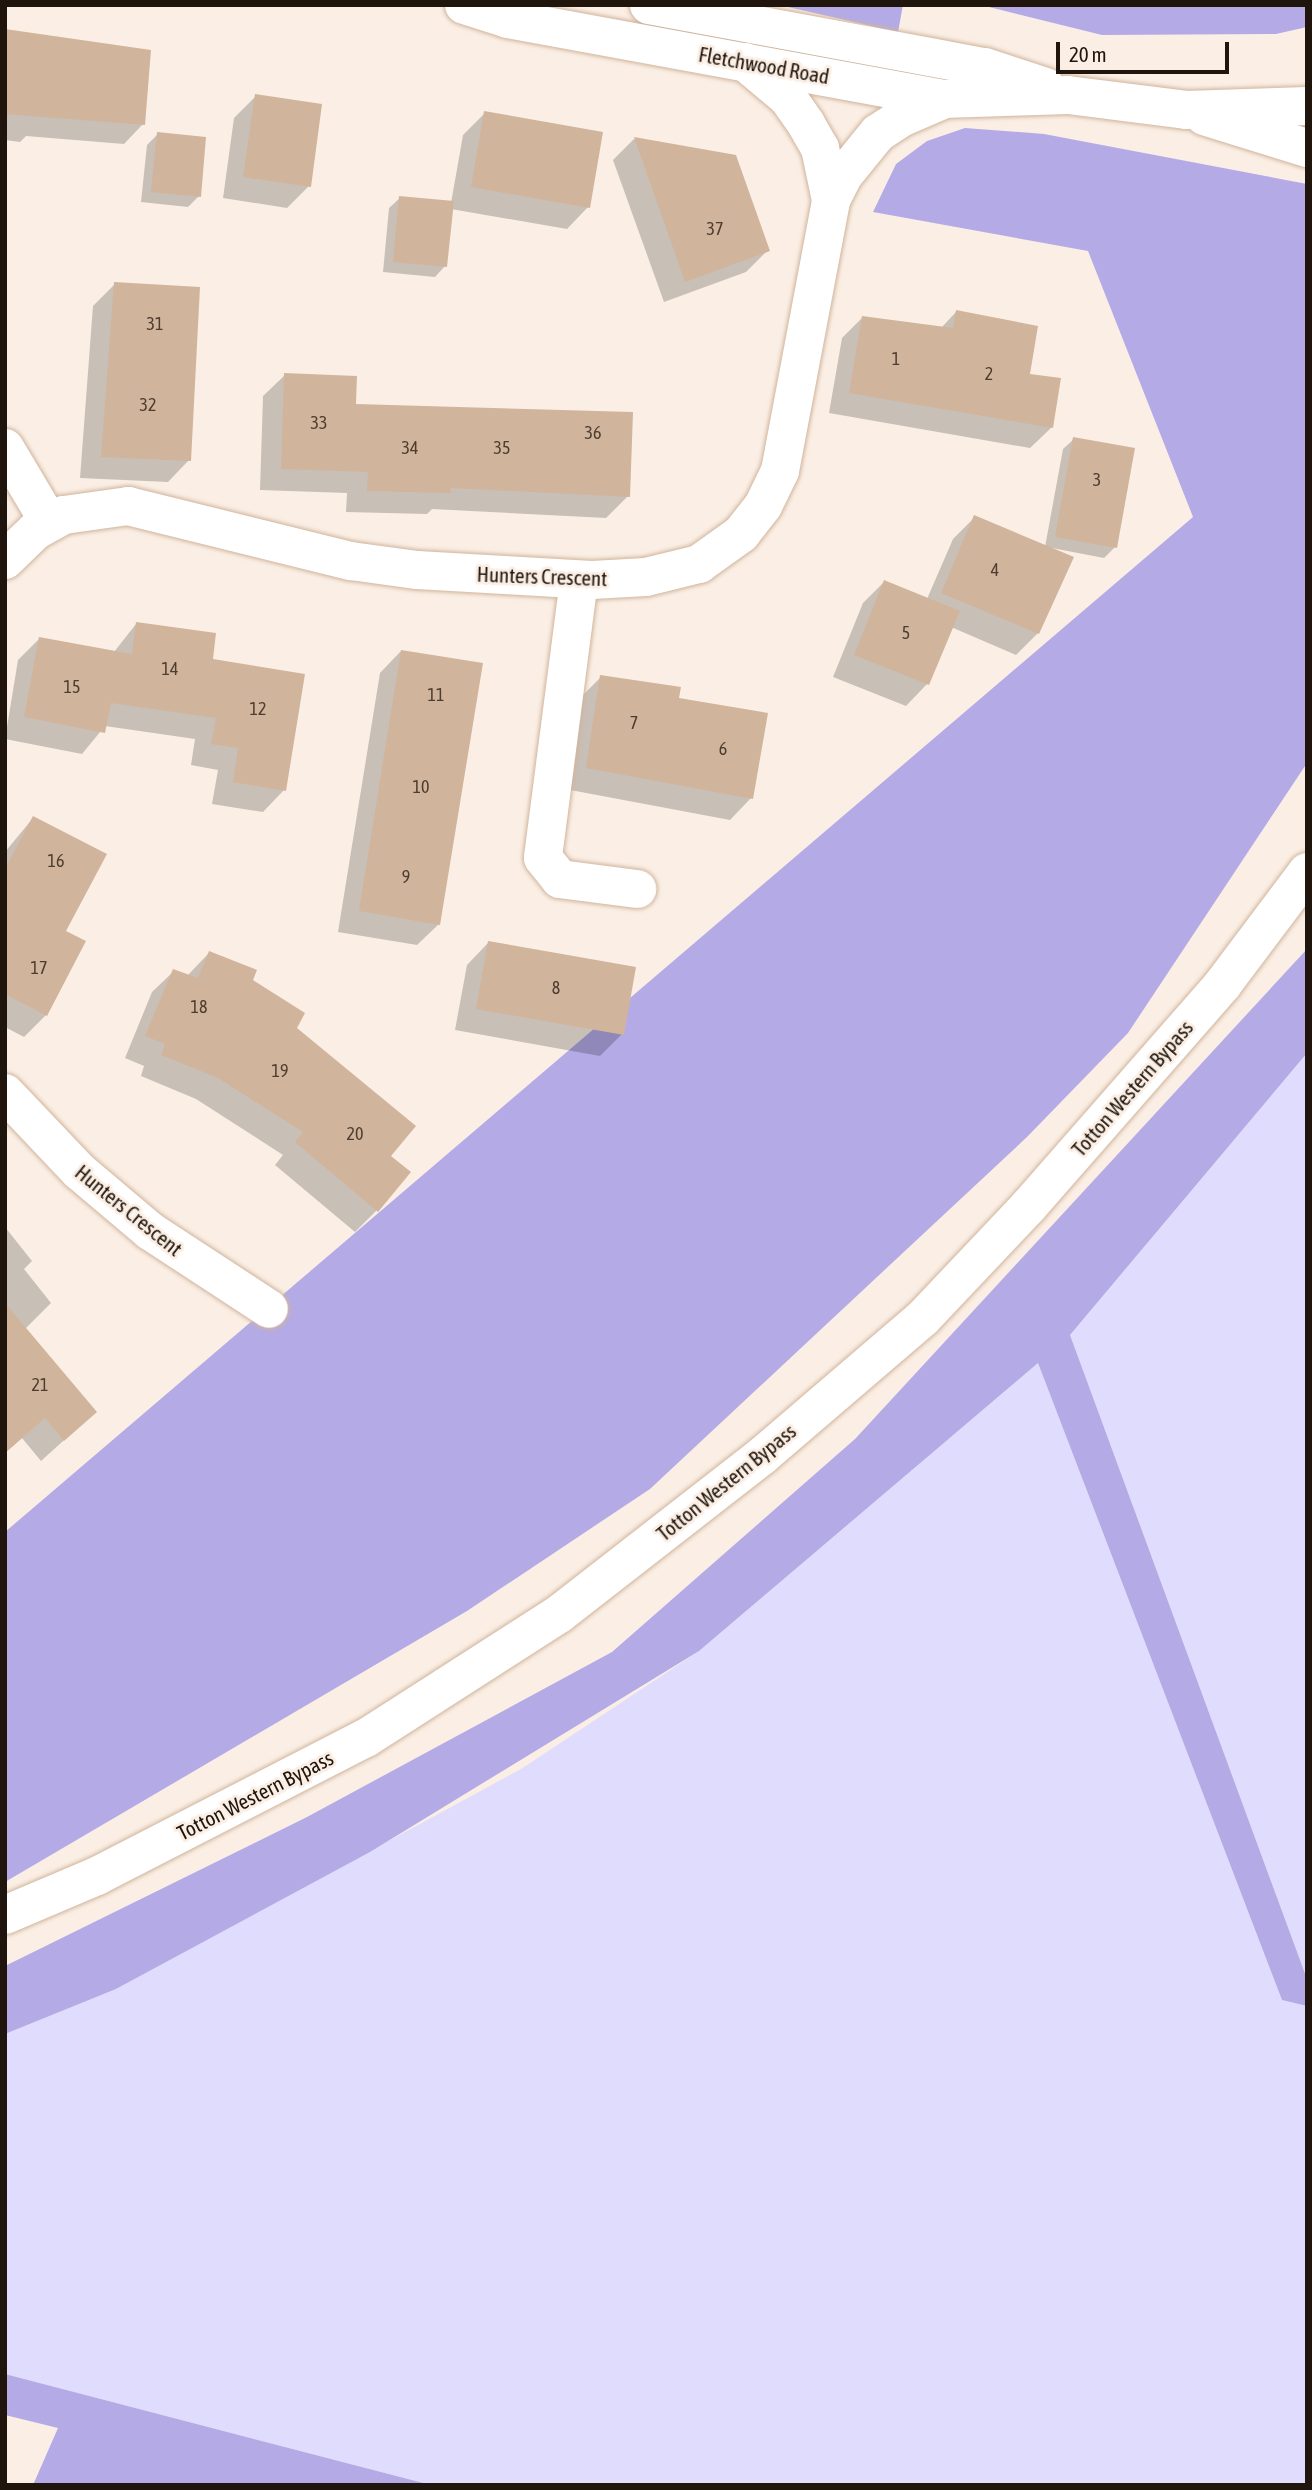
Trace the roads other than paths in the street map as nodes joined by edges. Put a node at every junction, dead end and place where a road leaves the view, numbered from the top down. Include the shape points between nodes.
1 (464, 5) edge
2 (649, 5) edge
3 (721, 12) edge
4 (744, 61) junction
5 (1068, 95) junction
6 (945, 99) junction
7 (1307, 106) edge
8 (1186, 110) junction
9 (1307, 148) edge
10 (831, 200) junction
11 (5, 448) edge
12 (50, 523) junction
13 (5, 560) edge
14 (579, 579) junction
15 (1307, 872) edge
16 (637, 889) dead end
17 (5, 1093) edge
18 (269, 1309) dead end
19 (5, 1915) edge

1 - 4 street, Fletchwood Road via 508,19
2 - 3 street, Fletchwood Road
3 - 5 street, Fletchwood Road via 985,66
4 - 6 street, Fletchwood Road
4 - 10 street, Hunters Crescent via 788,98 806,124 820,148
5 - 6 street, Fletchwood Road
5 - 8 street, Fletchwood Road
6 - 10 street, Hunters Crescent via 878,133 843,176
7 - 8 street, Fletchwood Road
8 - 9 street, Fletchwood Road
10 - 14 street, Hunters Crescent via 791,429 780,471 763,506 725,548 689,568 646,577
11 - 12 street
12 - 13 street, Hunters Crescent
12 - 14 street, Hunters Crescent via 99,507 128,506 351,561 429,571
14 - 16 street via 543,858 559,879
15 - 19 street, Totton Western Bypass via 1223,984 1028,1207 923,1318 762,1456 559,1614 366,1738 97,1876
17 - 18 street, Hunters Crescent via 79,1171 150,1231

